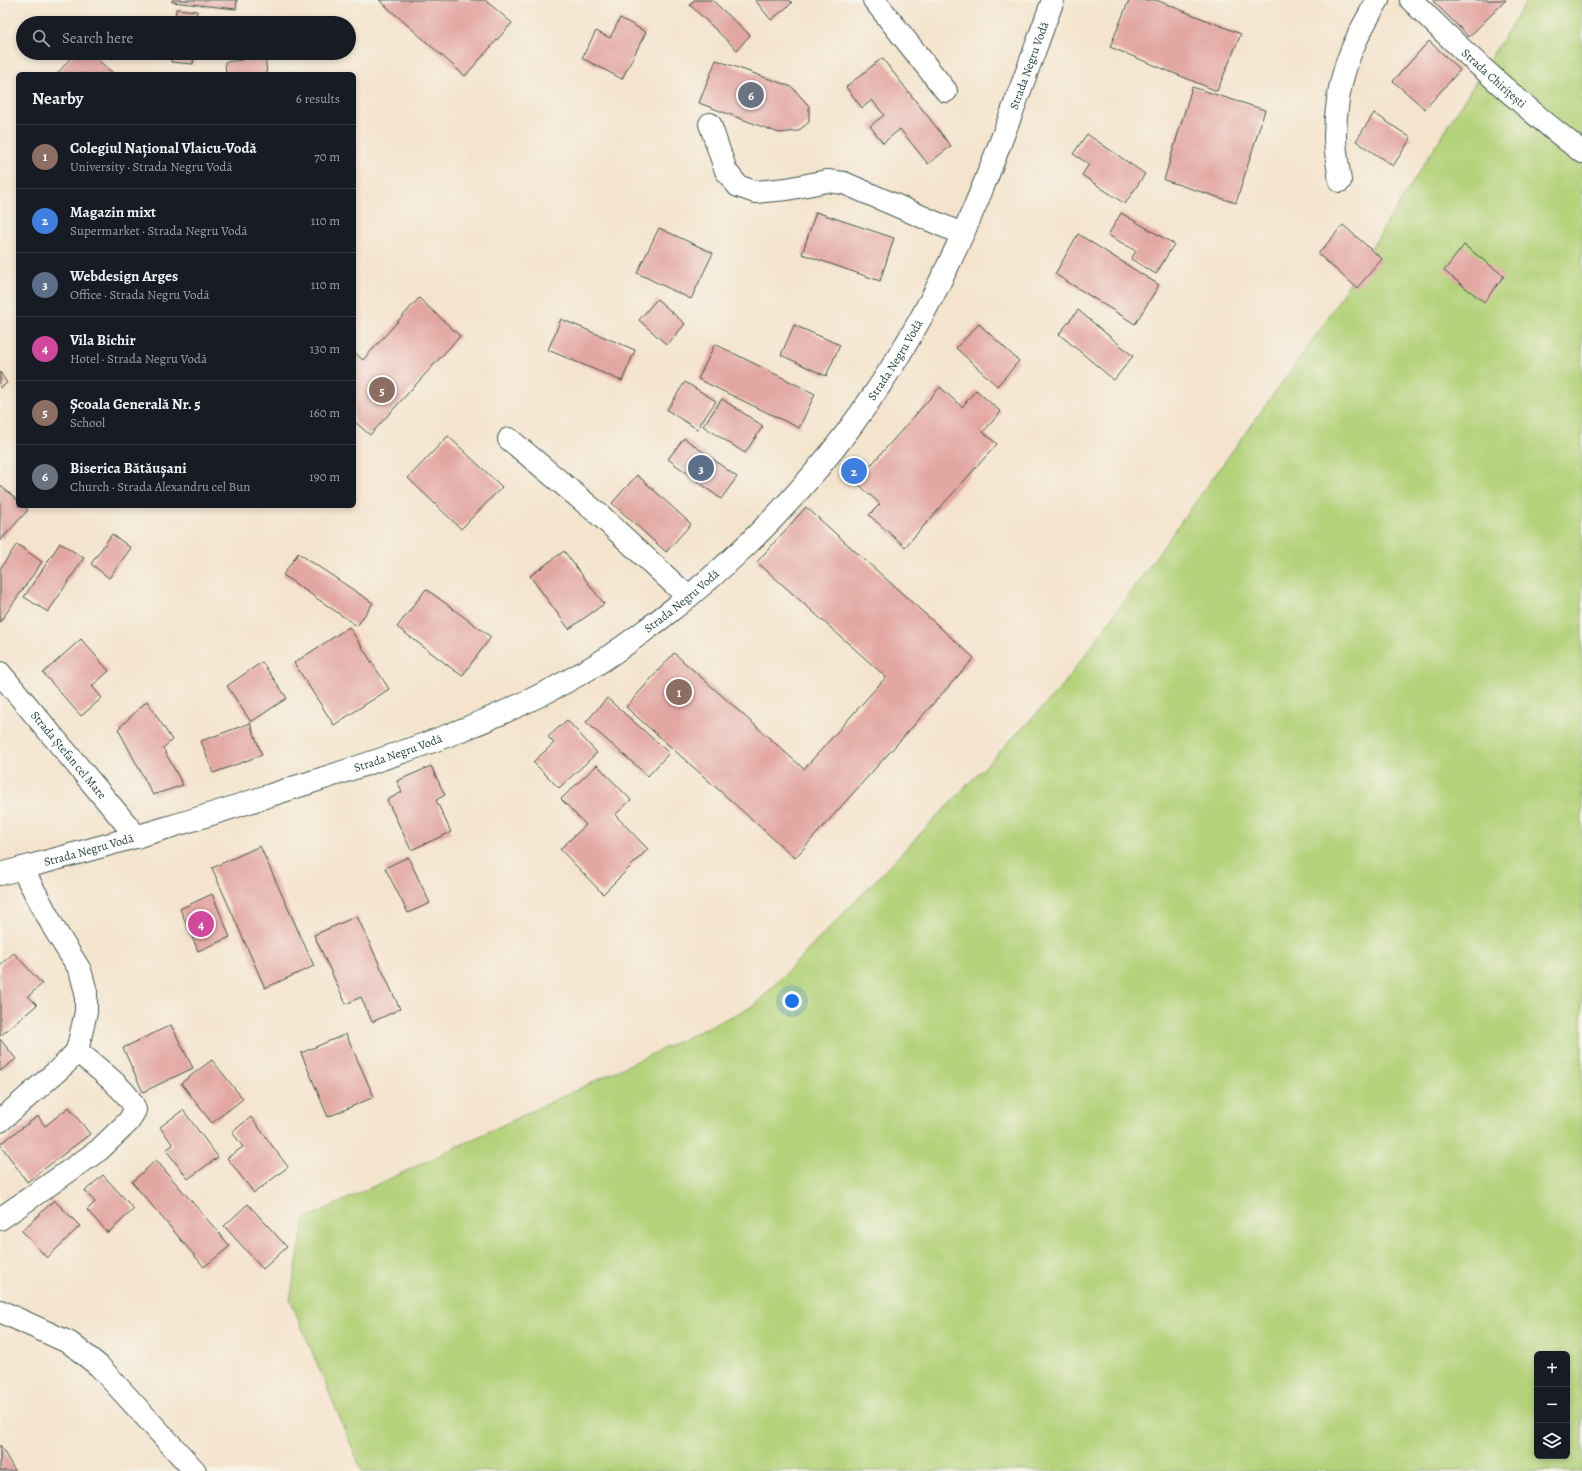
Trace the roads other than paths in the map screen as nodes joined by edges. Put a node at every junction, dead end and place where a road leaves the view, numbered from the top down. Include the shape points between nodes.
1 (874, 0) edge
2 (1053, 0) edge
3 (1378, 0) edge
4 (1411, 0) edge
5 (946, 91) dead end
6 (710, 124) dead end
7 (1582, 152) edge
8 (1340, 182) dead end
9 (962, 234) junction
10 (509, 439) dead end
11 (688, 597) junction
12 (0, 673) edge
13 (137, 837) junction
14 (22, 868) junction
15 (0, 874) edge
16 (77, 1051) junction
17 (0, 1121) edge
18 (0, 1219) edge
19 (0, 1310) edge
20 (194, 1471) edge

1 - 5 street
2 - 9 street, Strada Negru Vodă
3 - 8 street via 1357,35 1344,67 1338,96 1335,137
4 - 7 street, Strada Chirițești via 1538,118
6 - 9 street via 726,171 738,186 755,192 827,181 844,183
9 - 11 street, Strada Negru Vodă via 911,336 871,400 793,497 736,555
10 - 11 street via 602,517
11 - 13 street, Strada Negru Vodă via 589,669 493,718 393,757
12 - 13 street, Strada Ștefan cel Mare
13 - 14 street, Strada Negru Vodă
14 - 15 street, Strada Negru Vodă
14 - 16 street via 80,970 86,992 86,1012
16 - 17 street
16 - 18 street via 108,1076 131,1100 135,1110 133,1116 130,1122 99,1150
19 - 20 street via 70,1343 99,1366

